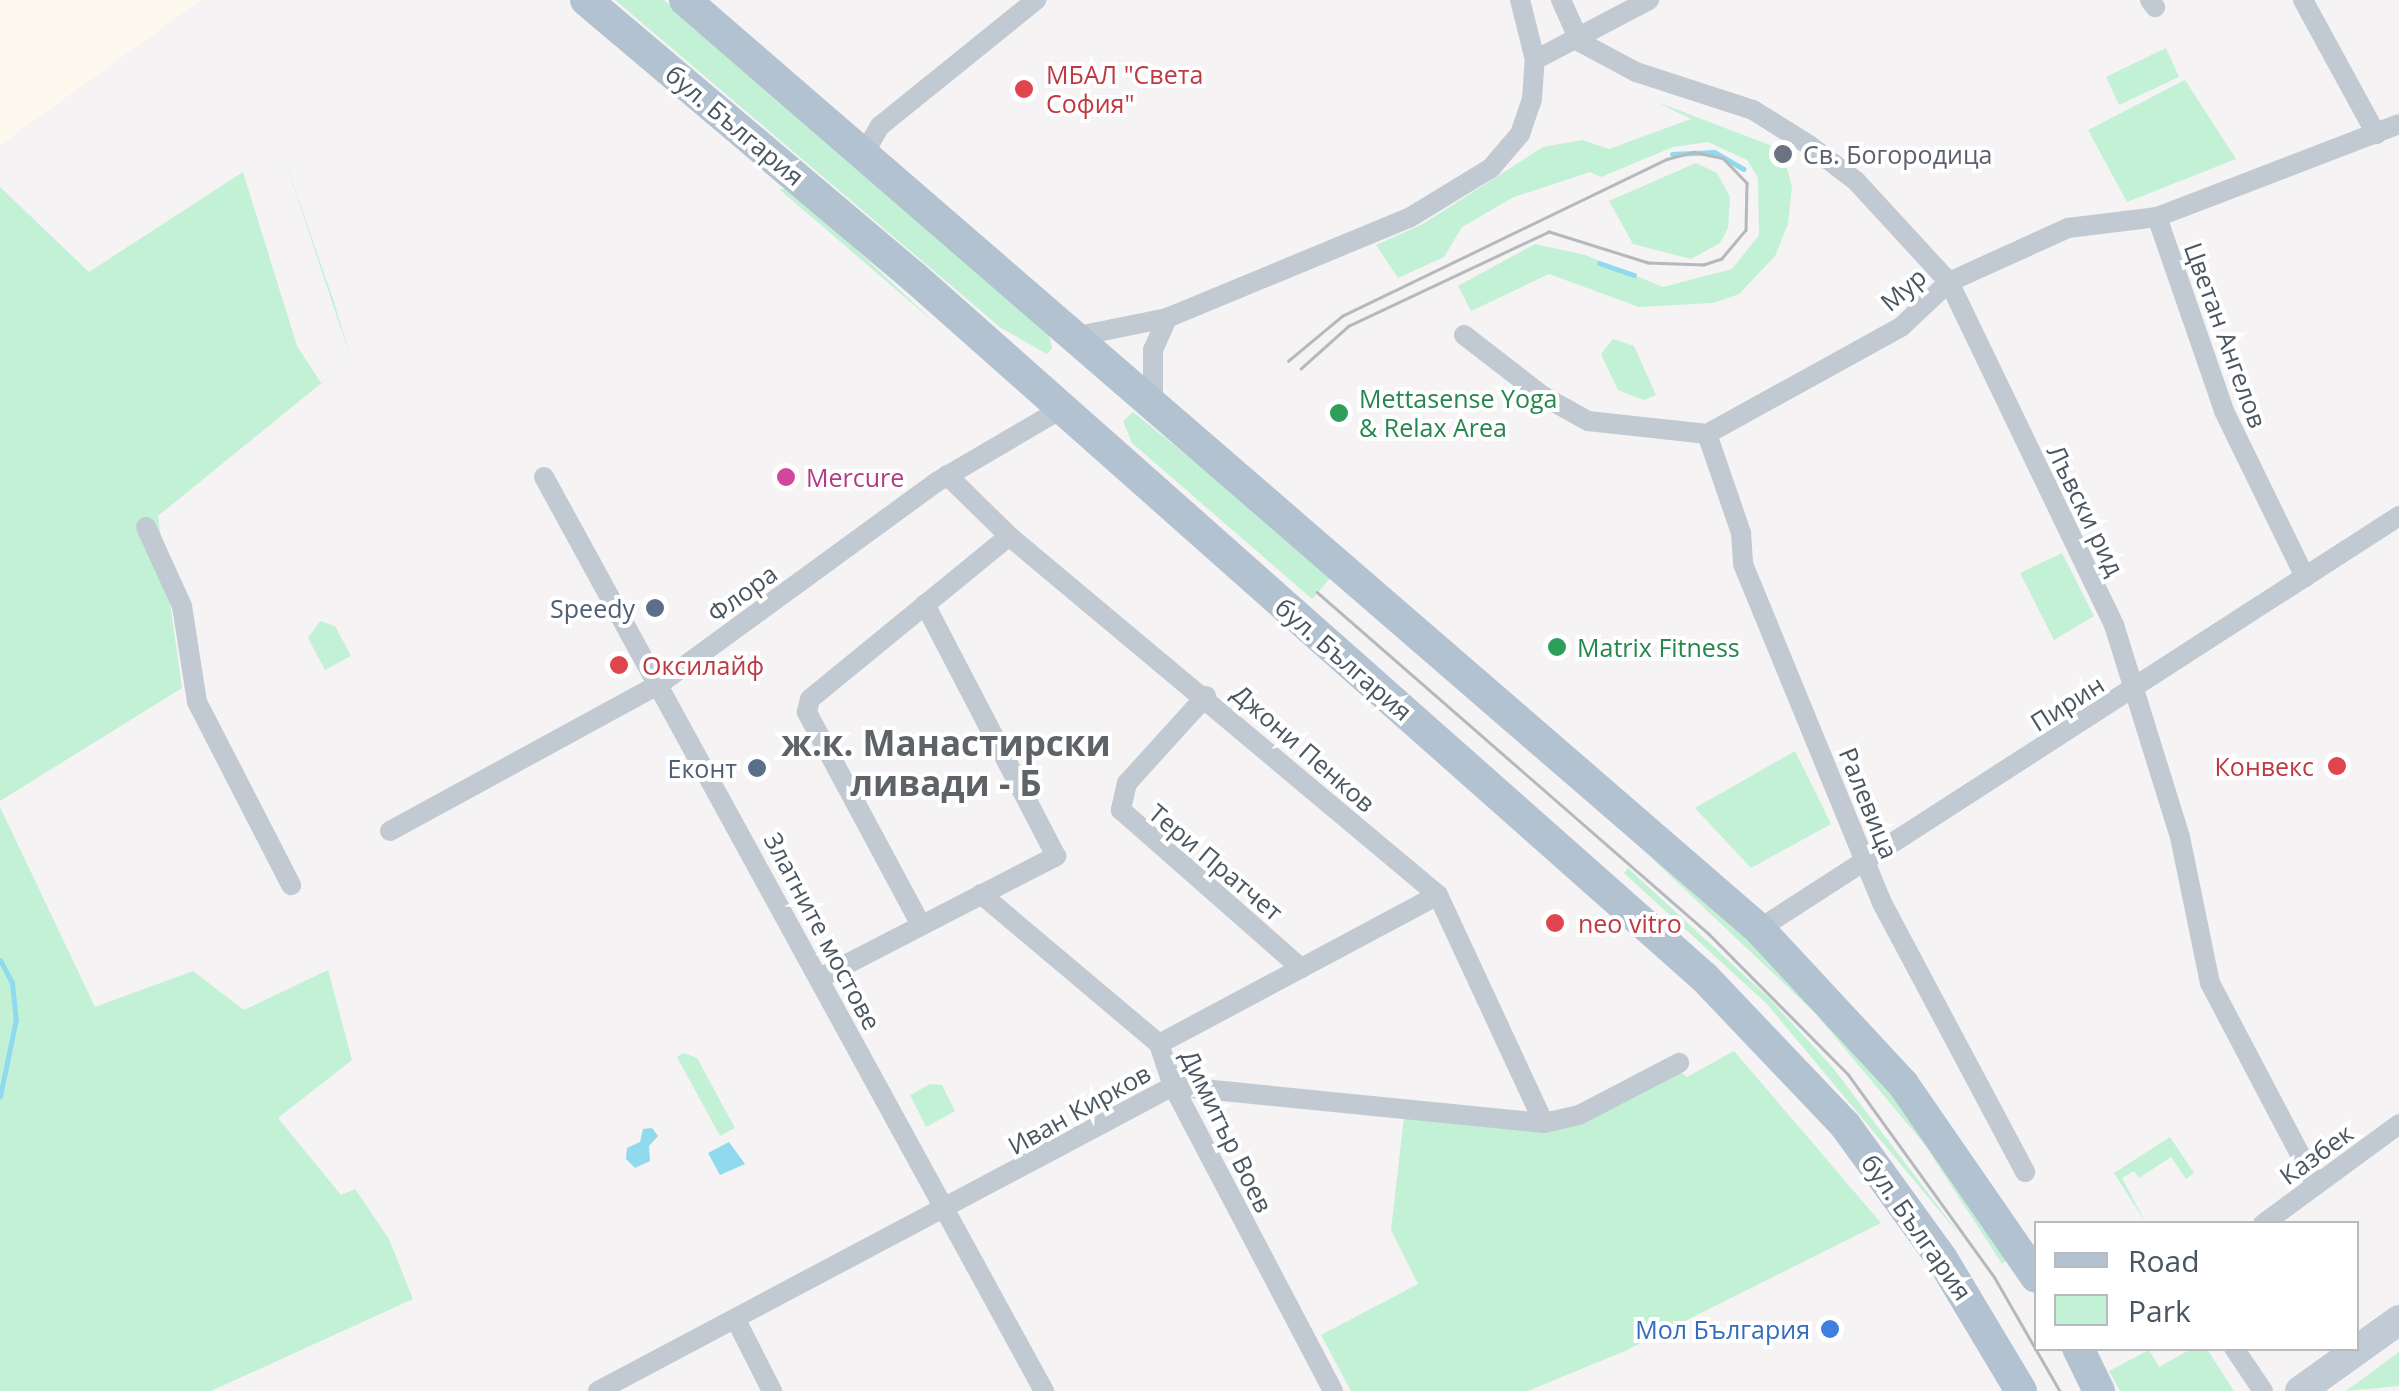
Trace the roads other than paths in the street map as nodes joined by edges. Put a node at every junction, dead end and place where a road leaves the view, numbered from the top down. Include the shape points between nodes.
1 (586, 0) edge
2 (685, 0) edge
3 (1036, 0) edge
4 (1520, 0) edge
5 (1561, 0) edge
6 (1649, 0) edge
7 (2303, 0) edge
8 (1580, 42) junction
9 (1536, 60) junction
10 (2387, 129) edge
11 (2399, 150) edge
12 (862, 157) junction
13 (2157, 217) junction
14 (1949, 282) junction
15 (1167, 318) junction
16 (1464, 335) dead end
17 (1074, 337) junction
18 (1153, 405) junction
19 (1061, 409) junction
20 (1707, 434) junction
21 (948, 475) junction
22 (550, 486) dead end
23 (2399, 516) edge
24 (146, 527) dead end
25 (1009, 536) junction
26 (2305, 577) junction
27 (925, 604) junction
28 (661, 683) junction
29 (2136, 688) junction
30 (1206, 696) junction
31 (390, 831) dead end
32 (1865, 860) junction
33 (291, 885) dead end
34 (981, 894) junction
35 (1438, 895) junction
36 (921, 925) junction
37 (1759, 929) junction
38 (1300, 968) junction
39 (820, 978) junction
40 (1159, 1044) junction
41 (1679, 1063) dead end
42 (1173, 1086) junction
43 (1544, 1123) junction
44 (2399, 1124) edge
45 (2026, 1172) dead end
46 (2316, 1184) junction
47 (946, 1211) junction
48 (2267, 1221) edge
49 (2034, 1274) edge
50 (736, 1320) junction
51 (2399, 1320) edge
52 (2359, 1349) edge
53 (2079, 1351) edge
54 (2236, 1351) edge
55 (2356, 1351) edge
56 (598, 1391) edge
57 (772, 1391) edge
58 (1044, 1391) edge
59 (1333, 1391) edge
60 (2021, 1391) edge
61 (2099, 1391) edge
62 (2262, 1391) edge
63 (2300, 1391) edge

1 - 19 main road, бул. България
2 - 12 main road
3 - 12 street via 880,126
4 - 9 street
5 - 8 street
6 - 8 street
7 - 10 street
8 - 9 street
8 - 14 street, Лъвски рид via 1636,72 1753,110 1809,145 1856,181
9 - 15 street via 1528,117 1491,168 1409,218
10 - 11 street
10 - 13 street, Мур
12 - 17 main road
13 - 14 street, Мур via 2068,228
13 - 26 street, Цветан Ангелов via 2224,412
14 - 20 street, Мур via 1901,327
14 - 29 street, Лъвски рид via 2114,625
15 - 17 street
15 - 18 street via 1153,350
16 - 20 street via 1588,422
17 - 18 main road
18 - 37 main road
19 - 21 street, Флора
19 - 60 main road, бул. България via 1705,978 1846,1125 1942,1259
20 - 32 street, Ралевица via 1741,532 1743,564
21 - 25 street, Джони Пенков
21 - 28 street, Флора
22 - 28 street, Златните мостове
23 - 26 street, Пирин
24 - 33 street via 182,606 197,702
25 - 27 street
25 - 30 street, Джони Пенков
26 - 29 street, Пирин
27 - 34 street via 1056,856
27 - 36 street via 816,688 807,712
28 - 31 street, Флора
28 - 39 street, Златните мостове
29 - 32 street, Пирин
29 - 46 street, Лъвски рид via 2180,836 2210,983
30 - 35 street, Джони Пенков
30 - 38 street, Тери Пратчет via 1127,783 1122,810
32 - 37 street, Пирин
32 - 45 street, Ралевица via 1932,1004 1973,1067
34 - 36 street
34 - 40 street, Димитър Воев
35 - 38 street
35 - 43 street, Джони Пенков
36 - 39 street
37 - 49 main road via 1903,1084
38 - 40 street
39 - 47 street, Златните мостове
40 - 42 street, Димитър Воев
41 - 43 street, Иван Кирков via 1579,1115
42 - 43 street, Иван Кирков
42 - 47 street, Иван Кирков
42 - 59 street, Димитър Воев
44 - 46 street, Казбек
46 - 48 street, Казбек
47 - 50 street, Иван Кирков
47 - 58 street, Златните мостове
50 - 56 street, Иван Кирков
50 - 57 street
51 - 52 main road
53 - 61 main road
54 - 62 street
55 - 63 main road

